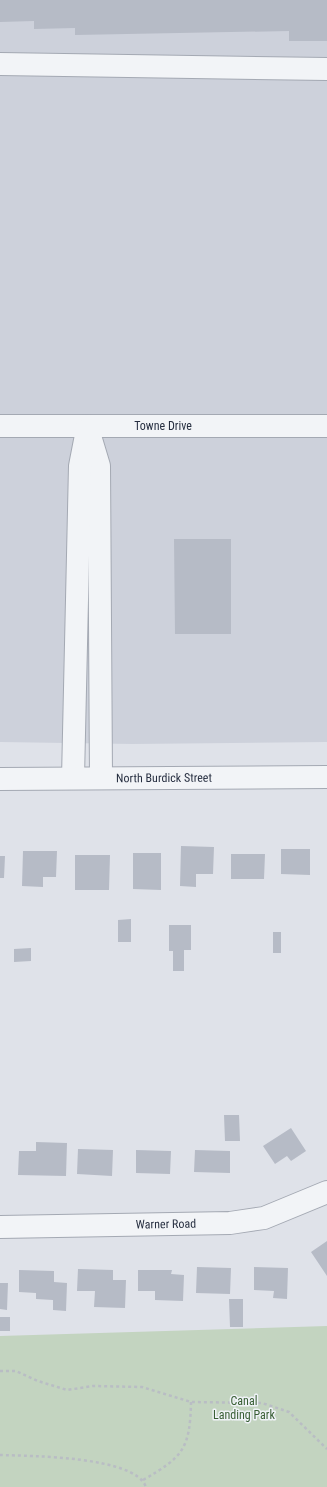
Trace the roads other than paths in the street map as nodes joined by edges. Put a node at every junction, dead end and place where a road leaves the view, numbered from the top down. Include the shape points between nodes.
1 (0, 64) edge
2 (327, 69) edge
3 (0, 426) edge
4 (87, 426) junction
5 (327, 426) edge
6 (327, 777) edge
7 (73, 778) junction
8 (101, 778) junction
9 (0, 779) edge
10 (327, 1192) edge
11 (0, 1227) edge

1 - 2 street
3 - 4 street, Towne Drive
4 - 5 street, Towne Drive
4 - 7 street via 80,466
4 - 8 street via 99,466
6 - 8 street, North Burdick Street
7 - 8 street, North Burdick Street
7 - 9 street, North Burdick Street
10 - 11 street, Warner Road via 264,1218 230,1223

